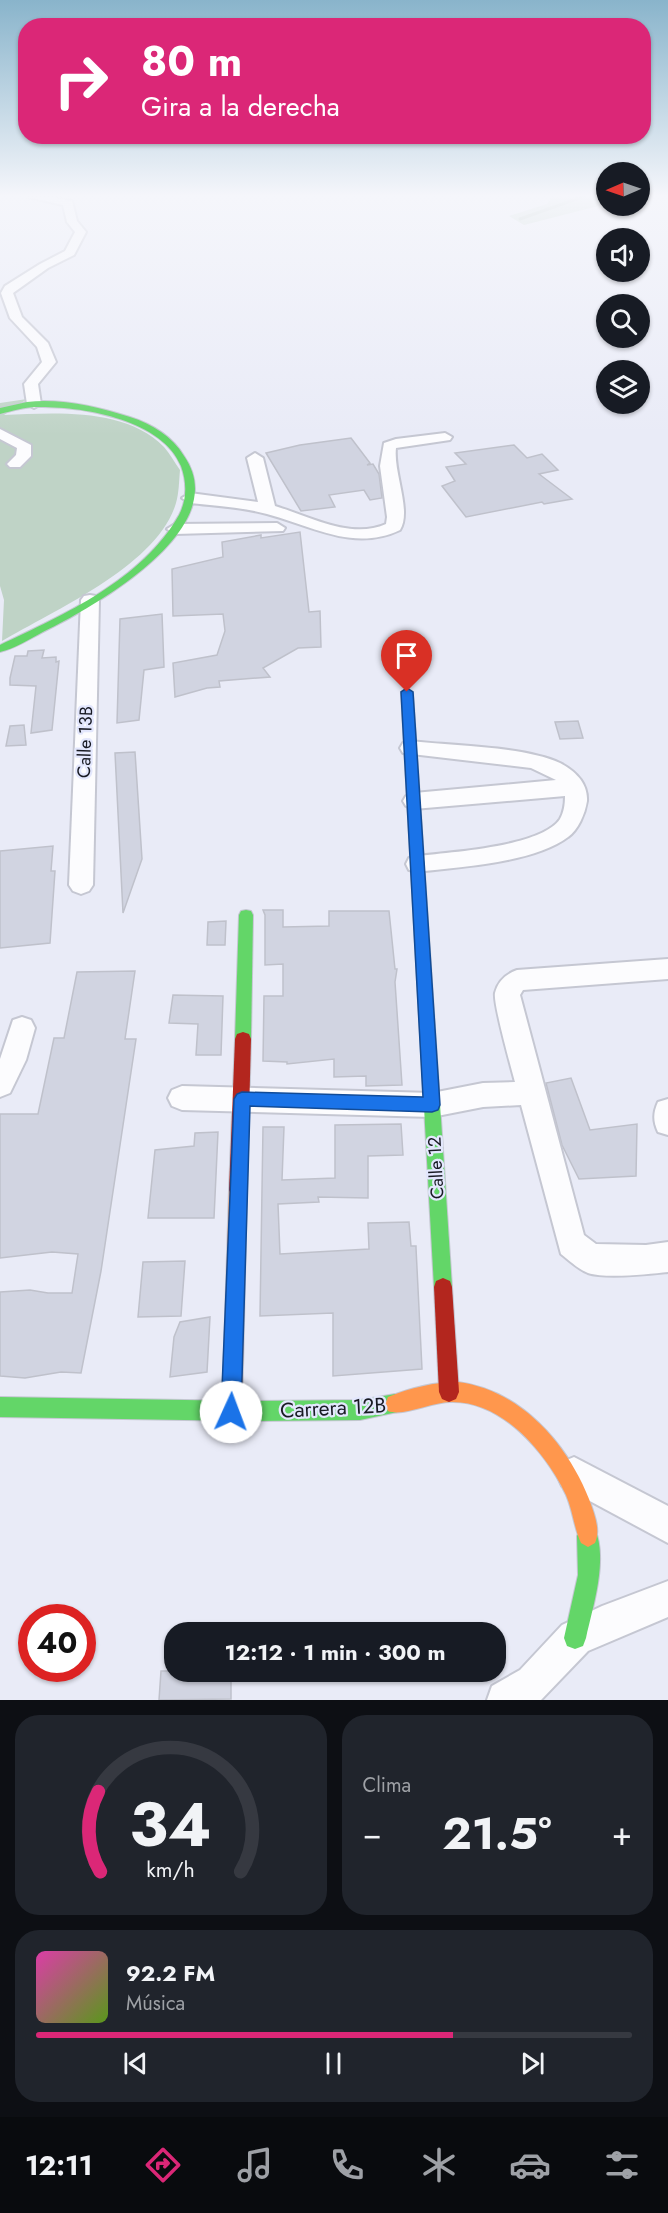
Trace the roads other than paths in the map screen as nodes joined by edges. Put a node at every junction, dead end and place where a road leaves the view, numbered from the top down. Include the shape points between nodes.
1 (28, 276) edge
2 (34, 404) junction
3 (0, 411) edge
4 (0, 433) edge
5 (445, 437) dead end
6 (255, 458) dead end
7 (15, 464) dead end
8 (190, 498) junction
9 (268, 508) junction
10 (277, 528) dead end
11 (175, 529) junction
12 (90, 600) junction
13 (0, 649) edge
14 (407, 692) dead end
15 (410, 748) junction
16 (574, 786) junction
17 (414, 801) junction
18 (417, 864) junction
19 (81, 885) dead end
20 (246, 915) dead end
21 (668, 969) edge
22 (22, 1028) dead end
23 (0, 1085) edge
24 (531, 1093) junction
25 (182, 1098) dead end
26 (242, 1099) junction
27 (432, 1105) junction
28 (668, 1111) edge
29 (668, 1123) edge
30 (668, 1257) edge
31 (449, 1392) junction
32 (0, 1407) edge
33 (231, 1412) junction
34 (564, 1468) junction
35 (668, 1525) edge
36 (668, 1599) edge
37 (575, 1638) junction
38 (506, 1700) edge

1 - 2 street via 7,293 15,318 43,346 49,362 32,378 29,391
2 - 3 street
2 - 8 street via 112,415 141,424 166,441 190,471
4 - 7 street via 24,445 24,457
5 - 9 street via 389,446 396,516 394,527 386,533 352,533
6 - 9 street
8 - 9 street
8 - 11 street
10 - 11 street
11 - 12 street via 143,563
12 - 13 street
12 - 19 street, Calle 13B
14 - 15 street, Calle 12
15 - 16 street via 532,761 549,766
15 - 17 street, Calle 12
16 - 17 street
16 - 18 street via 572,819 559,832 535,844
17 - 18 street, Calle 12
18 - 27 street, Calle 12
20 - 26 street
21 - 24 street via 517,980 507,994
22 - 23 street via 13,1060
24 - 27 street via 483,1095
24 - 30 street via 572,1244 591,1259
25 - 26 street
26 - 27 street
26 - 33 street
27 - 31 street, Calle 12
28 - 29 street
31 - 33 street, Carrera 12B via 370,1409
31 - 34 street, Carrera 12B via 477,1396 513,1416 542,1441
32 - 33 street, Carrera 12B
34 - 35 street
34 - 37 street, Carrera 12B via 584,1514 590,1553 587,1597
36 - 37 street
37 - 38 street via 532,1683

